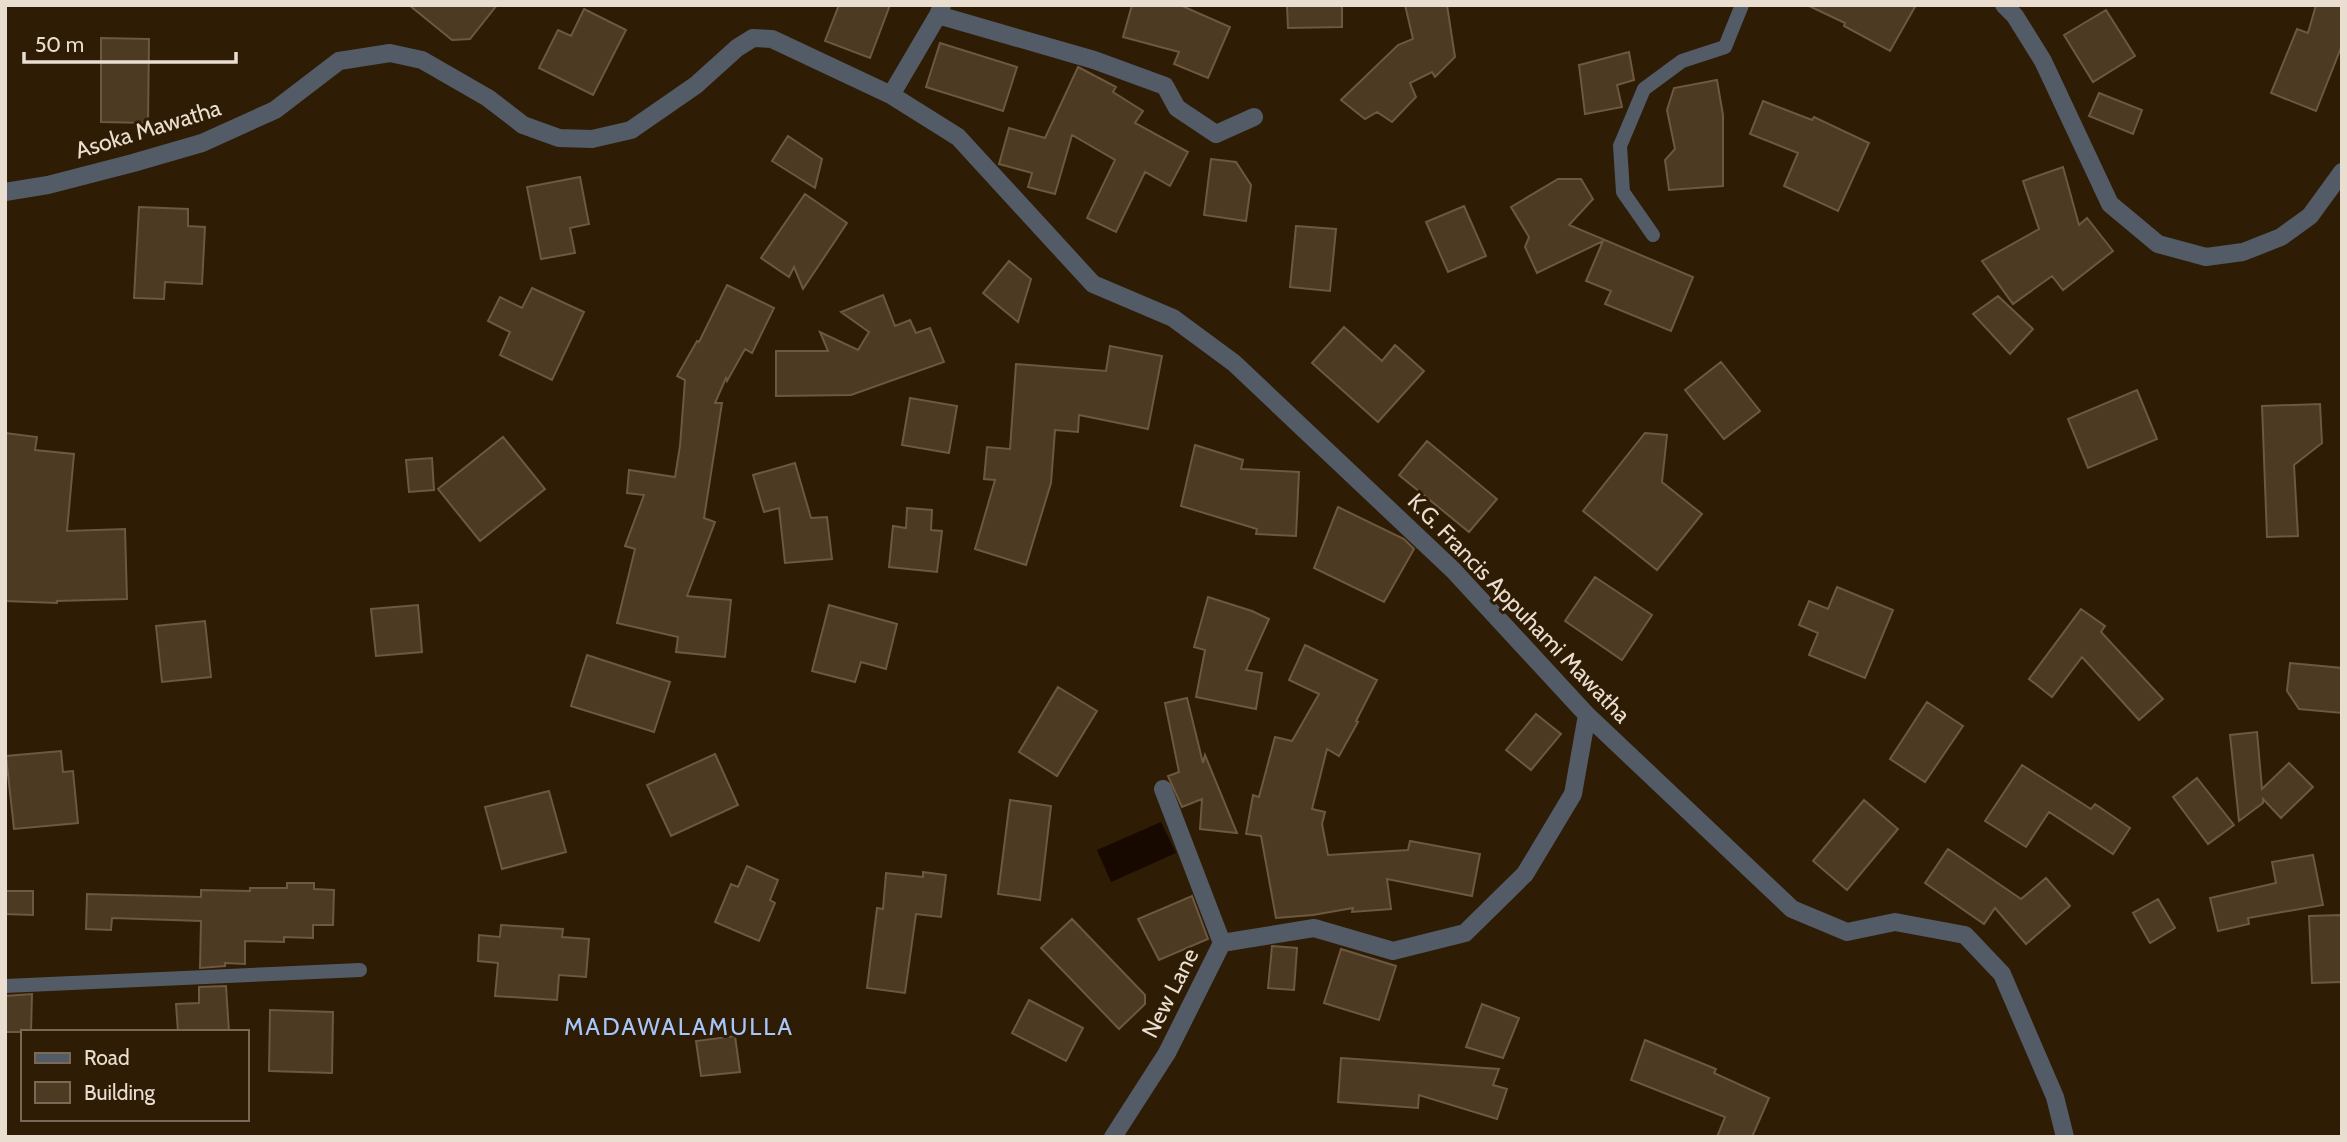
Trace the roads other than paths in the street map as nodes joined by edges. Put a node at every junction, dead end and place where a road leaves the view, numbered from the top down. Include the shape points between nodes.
1 (1742, 5) edge
2 (2004, 5) edge
3 (940, 10) edge
4 (891, 95) junction
5 (1254, 117) dead end
6 (2342, 172) edge
7 (5, 192) edge
8 (1653, 234) dead end
9 (1587, 715) junction
10 (1163, 789) dead end
11 (1222, 943) junction
12 (360, 970) dead end
13 (5, 986) edge
14 (1113, 1137) edge
15 (2065, 1137) edge

1 - 8 lane via 1725,47 1682,61 1644,89 1620,146 1623,192
2 - 6 street via 2043,61 2110,204 2158,244 2206,257 2243,252 2281,237 2310,216
3 - 4 street
3 - 5 street via 1165,86 1177,108 1216,134
4 - 7 street, Asoka Mawatha via 772,38 753,38 631,130 592,139 559,138 523,125 488,98 422,60 390,53 339,61 275,110 202,143 48,185
4 - 9 street, K.G. Francis Appuhami Mawatha via 958,137 1093,284 1172,318 1234,363 1453,570
9 - 11 street, New Lane via 1573,794 1525,874 1465,933 1393,951 1314,928
9 - 15 street, K.G. Francis Appuhami Mawatha via 1792,909 1847,932 1895,922 1965,935 2002,974 2055,1097
10 - 11 street
11 - 14 street, New Lane via 1167,1054
12 - 13 lane

